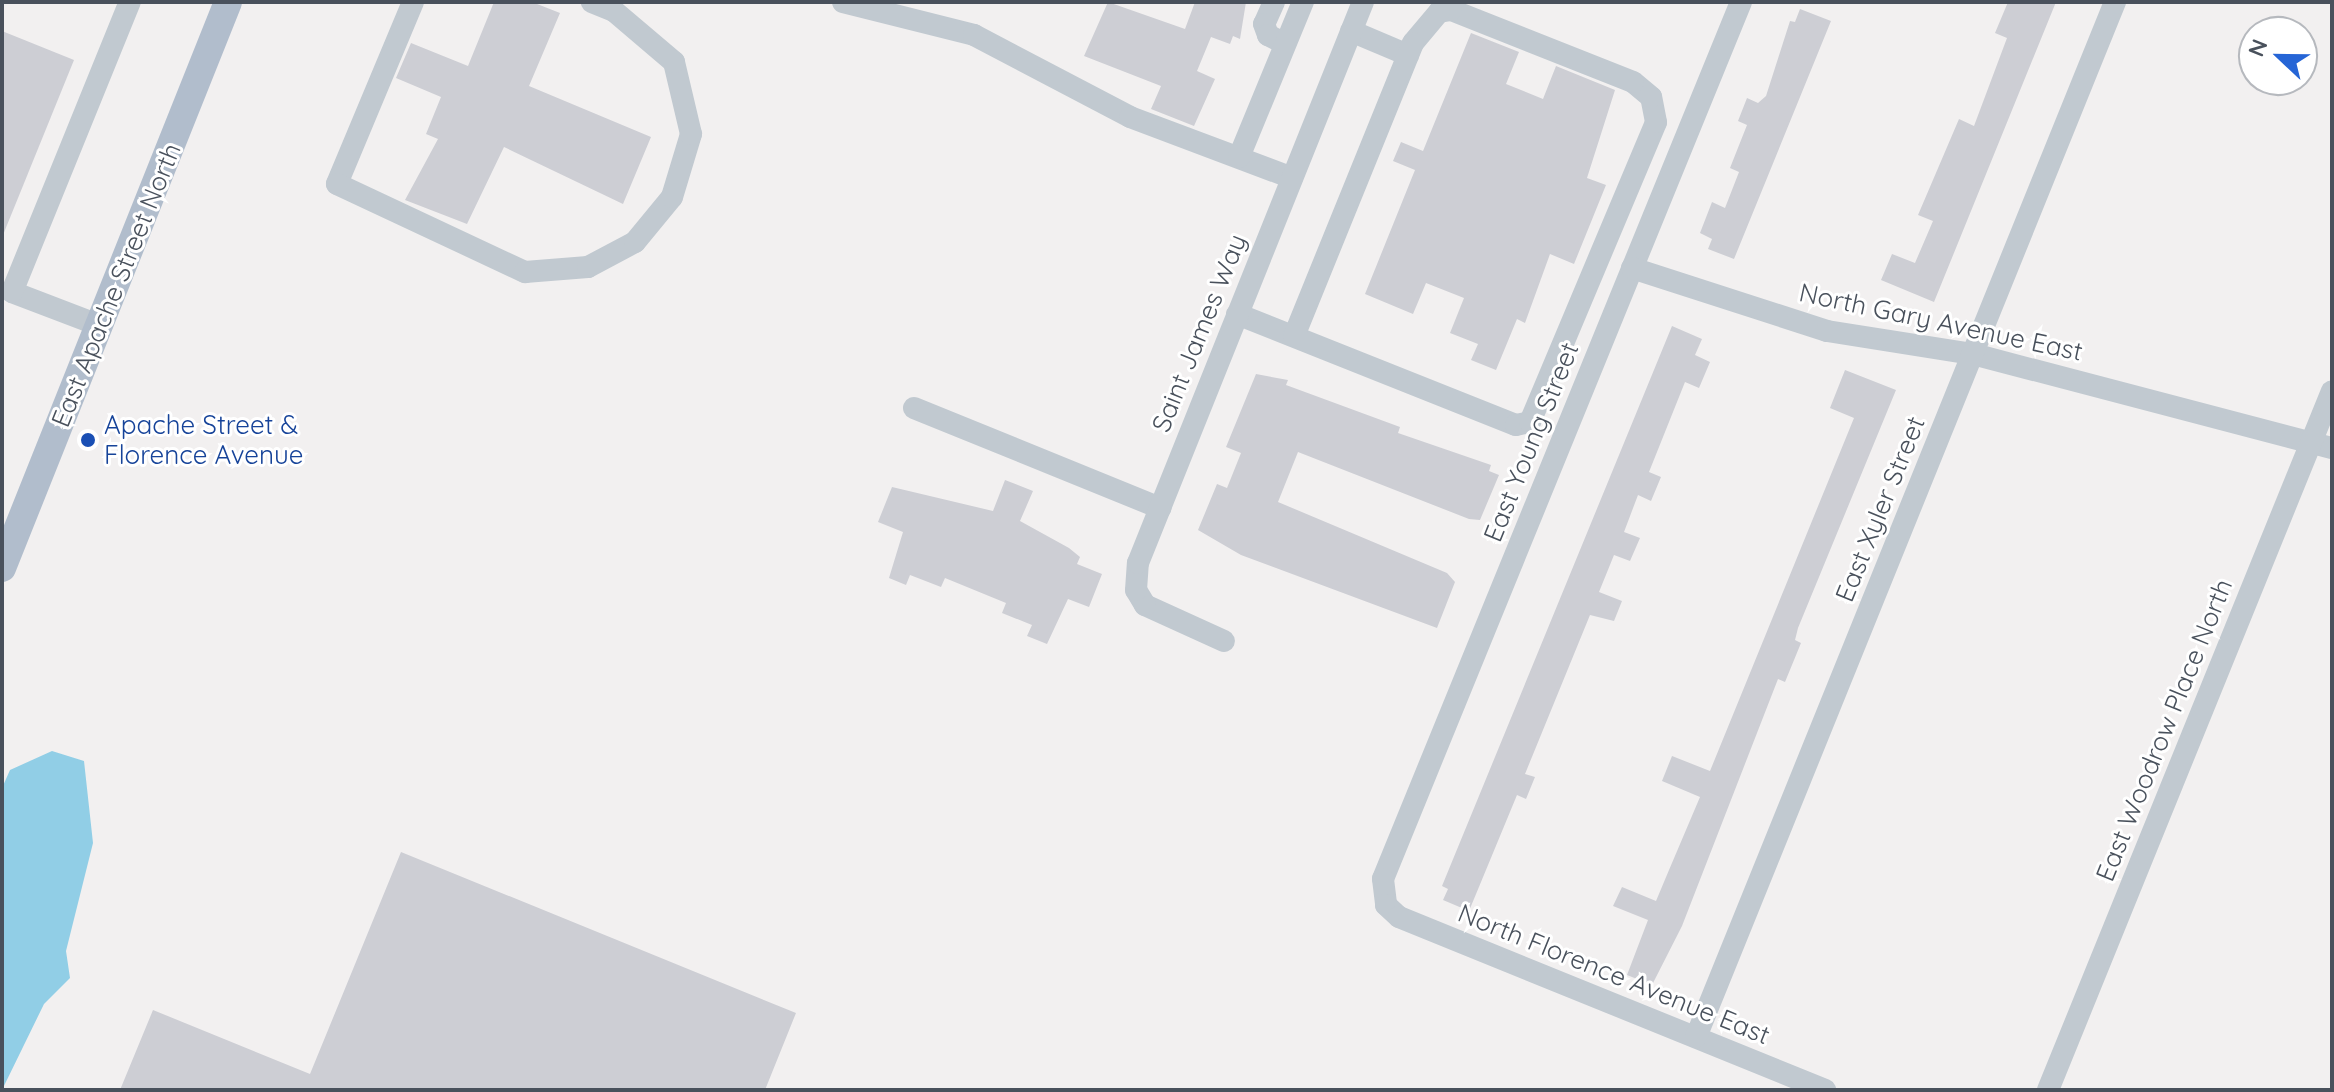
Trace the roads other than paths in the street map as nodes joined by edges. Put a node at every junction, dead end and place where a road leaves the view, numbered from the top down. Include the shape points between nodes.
1 (130, 2) edge
2 (228, 2) edge
3 (413, 2) edge
4 (592, 2) edge
5 (843, 2) edge
6 (1274, 2) edge
7 (1303, 2) edge
8 (1363, 2) edge
9 (1741, 2) edge
10 (2115, 2) edge
11 (1351, 31) junction
12 (1285, 44) junction
13 (1408, 55) junction
14 (1239, 157) junction
15 (1292, 178) junction
16 (1632, 268) junction
17 (1237, 314) junction
18 (101, 326) junction
19 (1294, 336) junction
20 (1973, 354) junction
21 (2332, 391) edge
22 (914, 408) dead end
23 (2322, 444) edge
24 (1160, 508) junction
25 (2, 568) edge
26 (1224, 641) dead end
27 (1386, 905) joint
28 (1696, 1037) junction
29 (1825, 1090) edge
30 (2048, 1090) edge

1 - 18 street via 12,292
2 - 18 main road, East Apache Street North
3 - 4 street via 337,184 525,272 588,267 635,242 672,197 691,134 674,62 614,11
5 - 14 street via 974,35 1130,117
6 - 12 street via 1264,24 1268,35
7 - 12 street
8 - 11 street, Saint James Way
9 - 16 street, East Young Street
10 - 20 street, East Xyler Street
11 - 13 street
11 - 15 street, Saint James Way
12 - 14 street
13 - 19 street
13 - 19 street via 1428,21 1451,10 1633,82 1651,97 1656,122 1530,422 1516,425
14 - 15 street
15 - 17 street, Saint James Way
16 - 20 street, North Gary Avenue East via 1827,331
16 - 27 street, East Young Street via 1383,879
17 - 19 street
17 - 24 street, Saint James Way
18 - 25 main road, East Apache Street North
20 - 23 street, North Gary Avenue East
20 - 28 street, East Xyler Street
21 - 23 street, East Woodrow Place North
22 - 24 street
23 - 30 street, East Woodrow Place North
24 - 26 street, Saint James Way via 1138,563 1136,590 1159,615
27 - 28 street, North Florence Avenue East via 1399,917
28 - 29 street, North Florence Avenue East

